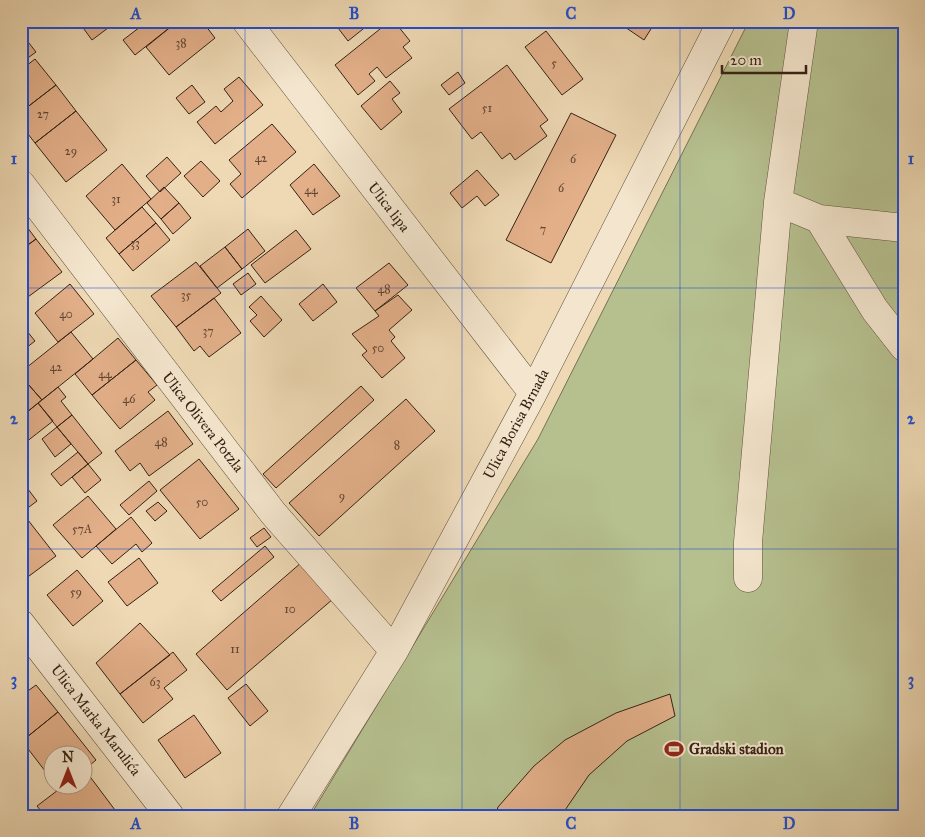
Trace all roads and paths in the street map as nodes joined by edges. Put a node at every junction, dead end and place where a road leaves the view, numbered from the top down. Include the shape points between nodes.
1 (246, 21) edge
2 (722, 21) edge
3 (804, 21) edge
4 (21, 184) edge
5 (778, 202) junction
6 (819, 219) junction
7 (904, 228) edge
8 (904, 347) edge
9 (533, 392) junction
10 (748, 578) dead end
11 (21, 624) edge
12 (394, 651) junction
13 (170, 816) edge
14 (291, 816) edge

1 - 9 street, Ulica lipa
2 - 9 street, Ulica Borisa Brnada
3 - 5 street
4 - 12 street, Ulica Olivera Potzla via 273,513
5 - 6 street
5 - 10 street via 748,542
6 - 7 street
6 - 8 street via 875,310
9 - 12 street, Ulica Borisa Brnada
11 - 13 street, Ulica Marka Marulića
12 - 14 street, Ulica Borisa Brnada

